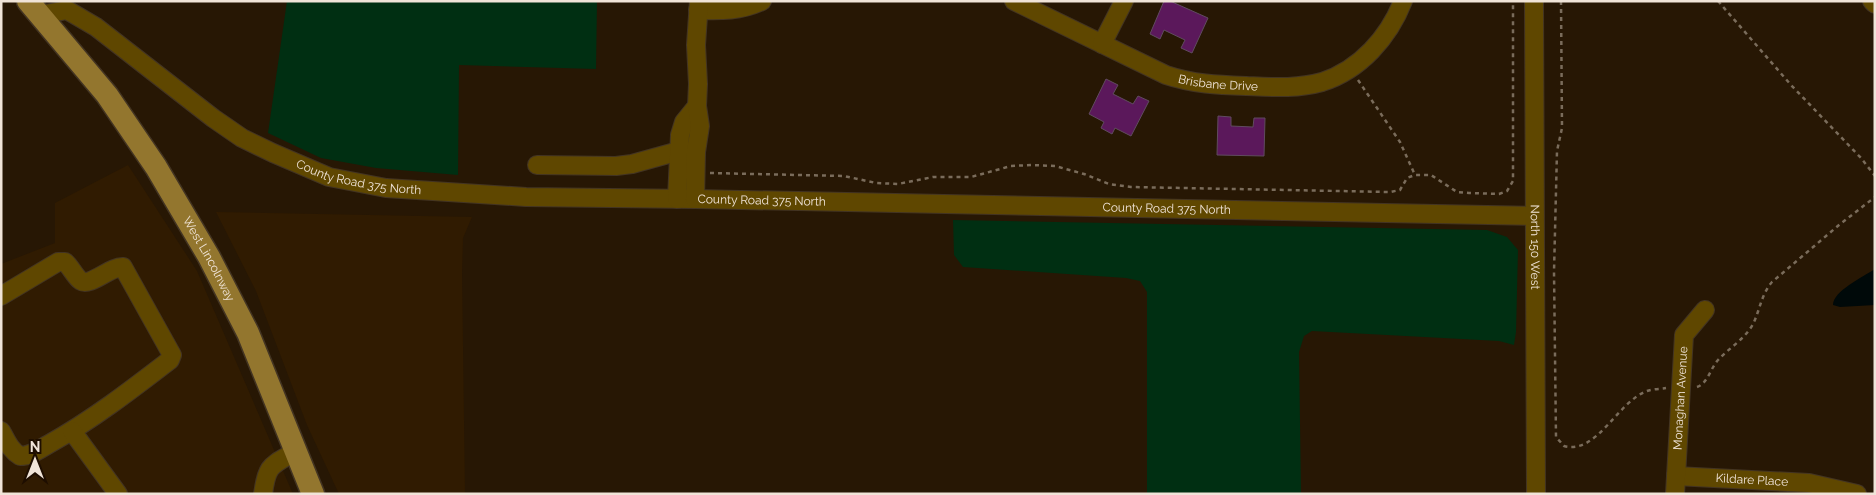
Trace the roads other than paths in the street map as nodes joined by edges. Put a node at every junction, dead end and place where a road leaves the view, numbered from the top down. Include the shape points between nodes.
1 (762, 1) edge
2 (1014, 1) edge
3 (1124, 1) edge
4 (1403, 1) edge
5 (1534, 1) edge
6 (1872, 1) edge
7 (1875, 4) edge
8 (699, 6) edge
9 (34, 8) edge
10 (1102, 44) junction
11 (687, 152) junction
12 (536, 165) dead end
13 (686, 199) junction
14 (1534, 216) junction
15 (1, 296) edge
16 (1704, 310) dead end
17 (1, 431) edge
18 (72, 431) junction
19 (296, 451) junction
20 (1676, 476) junction
21 (118, 494) edge
22 (262, 494) edge
23 (313, 494) edge
24 (1536, 494) edge
25 (1675, 494) edge
26 (1857, 494) edge

1 - 8 street via 735,10
2 - 10 street, Brisbane Drive
3 - 10 street
4 - 10 street, Brisbane Drive via 1397,18 1368,55 1343,73 1322,82 1298,86 1208,85 1185,81
5 - 14 street, North 150 West
6 - 7 street
8 - 11 street via 697,106 684,122
9 - 13 street, County Road 375 North via 67,10 96,27 242,138 329,177 386,188 526,197
9 - 19 main road, West Lincolnway via 107,95 151,159 209,257 248,333
11 - 12 street via 624,165
11 - 13 street
11 - 13 street via 695,173
13 - 14 street, County Road 375 North
14 - 24 street, North 150 West
15 - 18 street via 58,262 66,262 84,282 123,267 170,350 170,360
16 - 20 street, Monaghan Avenue via 1684,335
17 - 18 street via 10,447 24,456
18 - 21 street
19 - 22 street via 270,467
19 - 23 main road, West Lincolnway
20 - 25 street, Monaghan Avenue
20 - 26 street, Kildare Place via 1809,483

